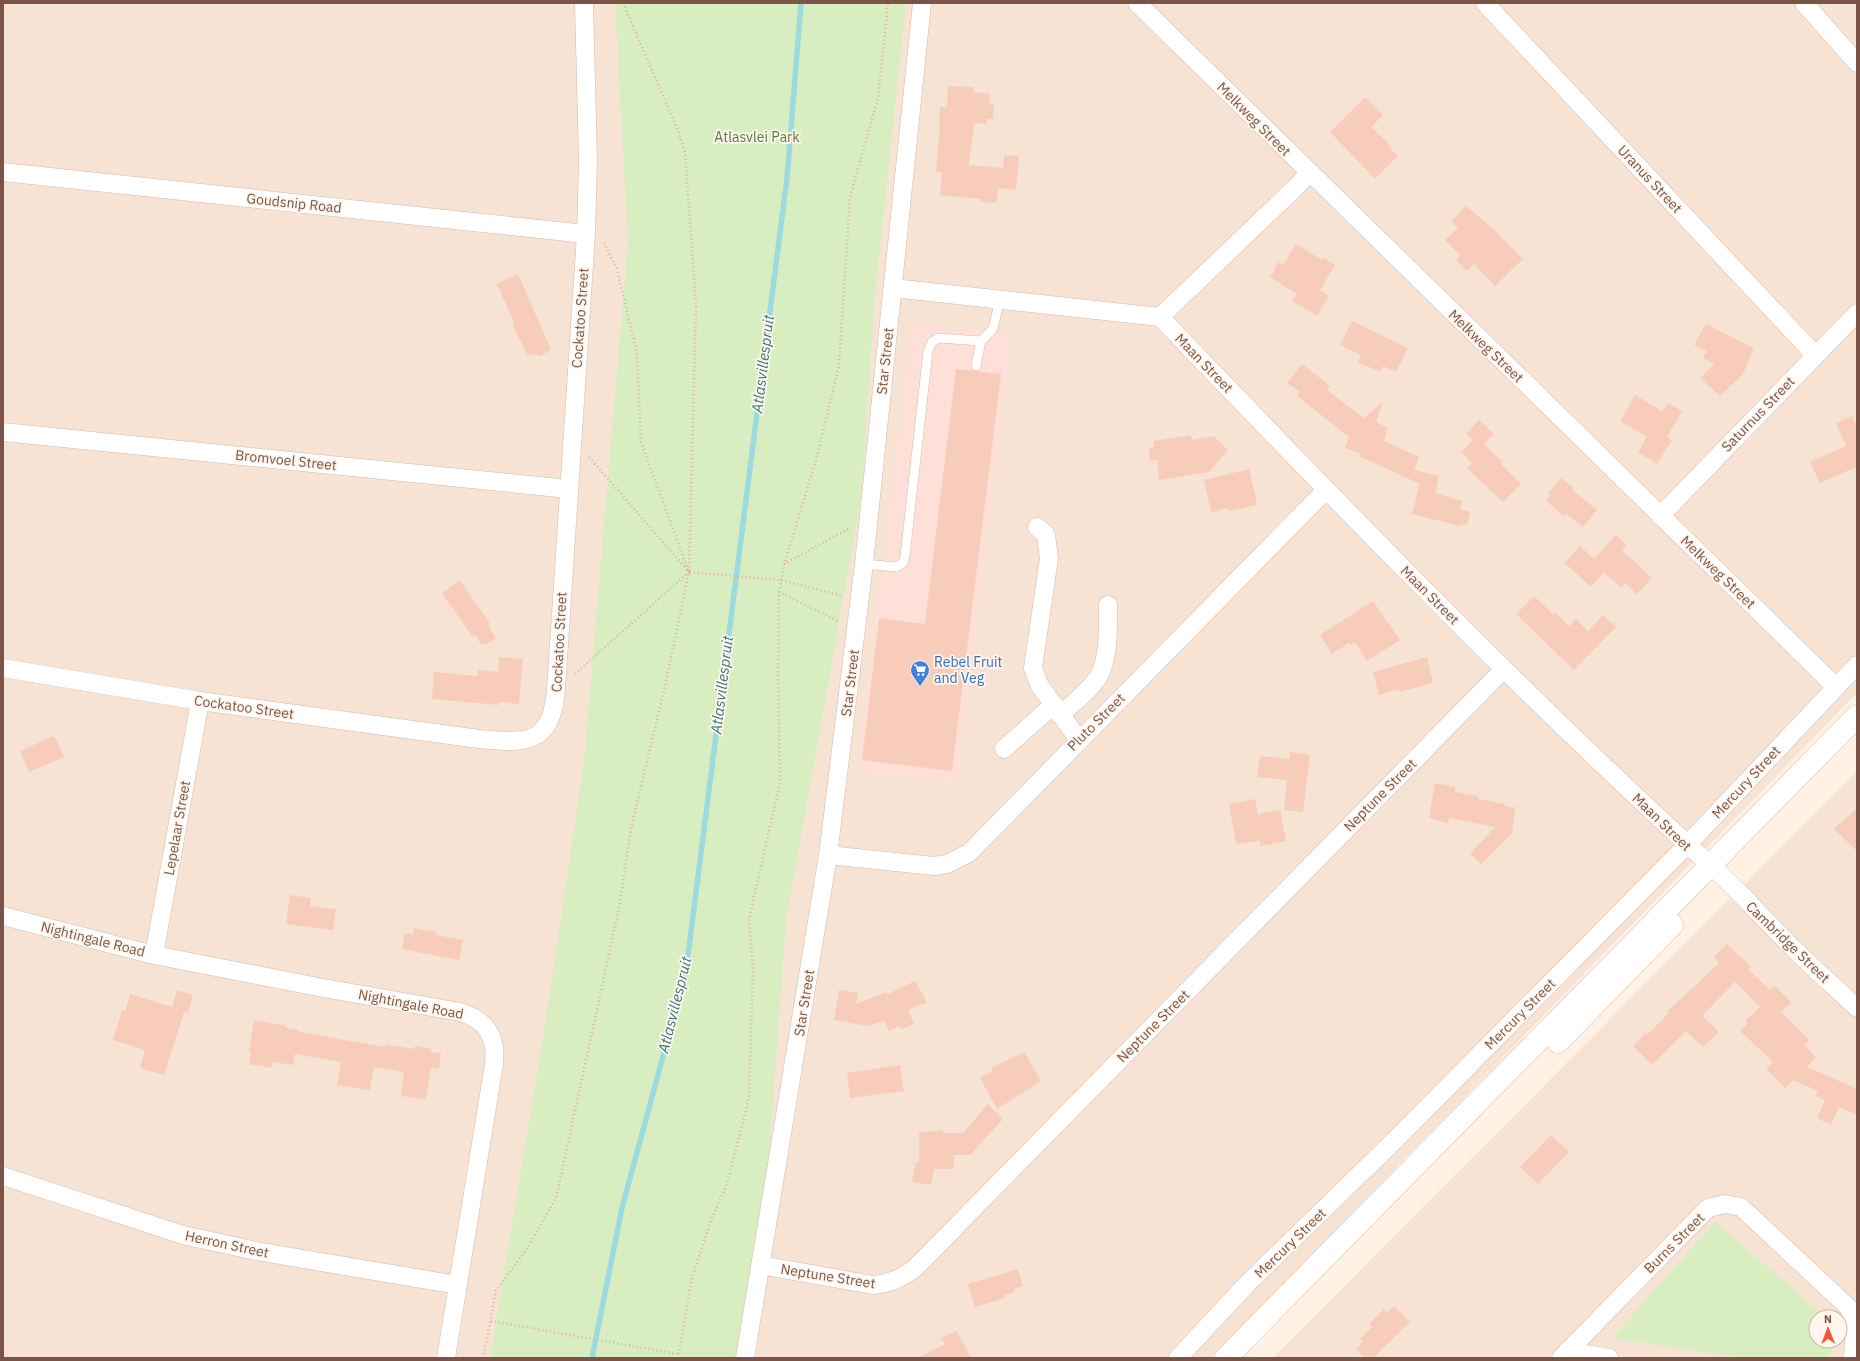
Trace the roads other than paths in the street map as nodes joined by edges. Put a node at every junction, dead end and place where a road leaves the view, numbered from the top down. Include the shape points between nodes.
1 (584, 3) edge
2 (922, 3) edge
3 (1138, 3) edge
4 (1485, 3) edge
5 (1804, 3) edge
6 (1857, 64) edge
7 (3, 172) edge
8 (1309, 173) junction
9 (586, 234) junction
10 (893, 288) junction
11 (1000, 300) junction
12 (1857, 313) edge
13 (1160, 317) junction
14 (981, 341) junction
15 (1815, 355) junction
16 (976, 366) dead end
17 (3, 432) edge
18 (570, 489) junction
19 (1326, 490) junction
20 (1660, 516) junction
21 (1037, 527) dead end
22 (864, 564) junction
23 (1108, 605) dead end
24 (1857, 665) edge
25 (3, 668) edge
26 (1504, 669) junction
27 (1836, 687) junction
28 (200, 702) junction
29 (1056, 710) junction
30 (1857, 716) edge
31 (1857, 734) edge
32 (1079, 740) junction
33 (1004, 749) dead end
34 (1687, 845) junction
35 (828, 855) junction
36 (1714, 870) junction
37 (3, 916) edge
38 (154, 955) junction
39 (1857, 1008) edge
40 (3, 1176) edge
41 (760, 1264) junction
42 (457, 1285) junction
43 (1564, 1355) edge
44 (446, 1358) edge
45 (745, 1358) edge
46 (1178, 1358) edge
47 (1226, 1358) edge
48 (1244, 1358) edge
49 (1609, 1358) edge
50 (1853, 1358) edge

1 - 9 street, Cockatoo Street via 588,161
2 - 10 street, Star Street
3 - 8 street, Melkweg Street
4 - 15 street, Uranus Street
5 - 6 street
7 - 9 street, Goudsnip Road
8 - 13 street
8 - 20 street, Melkweg Street
9 - 18 street, Cockatoo Street
10 - 11 street
10 - 22 street, Star Street
11 - 13 street
11 - 14 lane via 993,329
12 - 15 street, Saturnus Street
13 - 19 street, Maan Street
14 - 16 lane
14 - 22 lane via 938,338 930,346 903,563 896,567
15 - 20 street, Saturnus Street
17 - 18 street, Bromvoel Street
18 - 28 street, Cockatoo Street via 553,714 545,727 533,737 515,742 479,739
19 - 26 street, Maan Street
19 - 32 street, Pluto Street
20 - 27 street, Melkweg Street
21 - 29 street via 1046,535 1049,558 1033,668 1040,686
22 - 35 street, Star Street
23 - 29 street via 1108,642 1095,683
24 - 27 street, Mercury Street
25 - 28 street, Cockatoo Street
26 - 34 street, Maan Street
26 - 41 street, Neptune Street via 915,1268 890,1283 873,1285
27 - 34 street, Mercury Street
28 - 38 street, Lepelaar Street
29 - 32 street
29 - 33 street
30 - 36 street
31 - 36 street
32 - 35 street, Pluto Street via 969,853 958,859 934,866
34 - 36 street, Maan Street
34 - 46 street, Mercury Street via 1396,1139 1248,1283
35 - 41 street, Star Street
36 - 39 street, Cambridge Street
36 - 47 street
36 - 48 street via 1638,960
37 - 38 street, Nightingale Road
38 - 42 street, Nightingale Road via 460,1012 481,1022 492,1039 495,1057
40 - 42 street, Herron Street via 183,1235 256,1251
41 - 45 street, Star Street
42 - 44 street, Nightingale Road
43 - 49 street
43 - 50 street, Burns Street via 1708,1208 1725,1204 1741,1207 1848,1307 1854,1323

